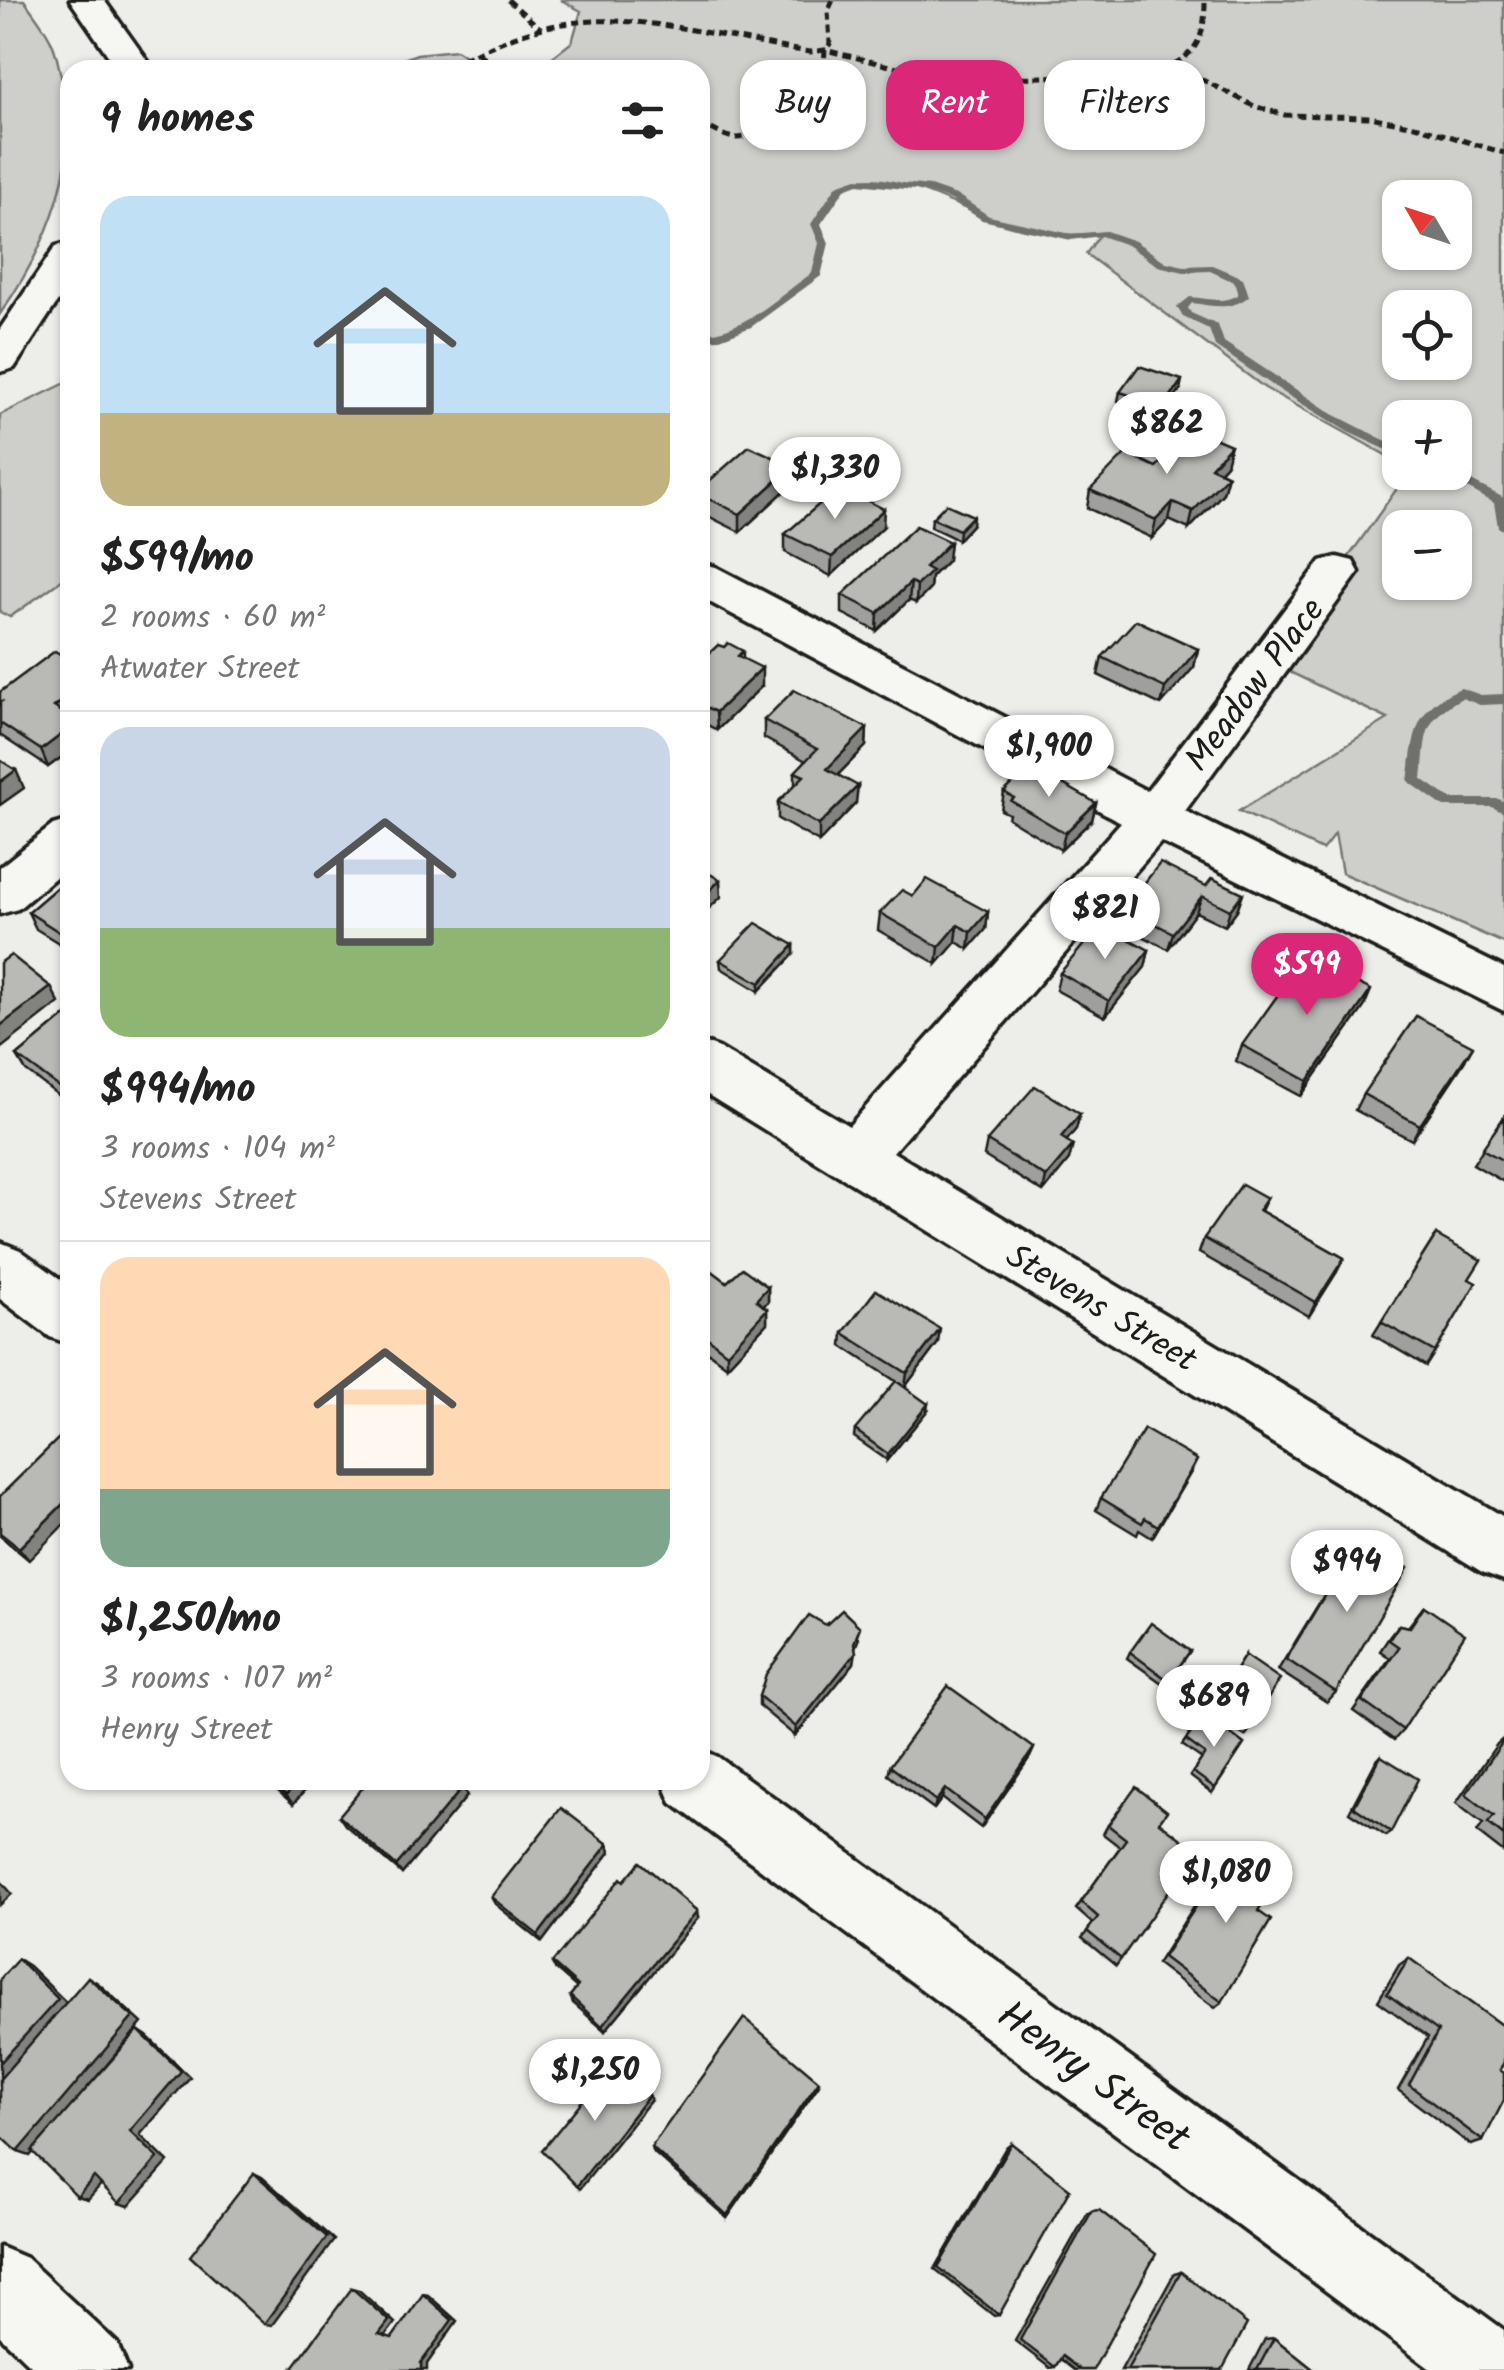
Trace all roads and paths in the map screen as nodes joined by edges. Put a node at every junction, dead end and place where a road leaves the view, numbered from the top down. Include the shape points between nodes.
1 (87, 0) edge
2 (508, 0) edge
3 (833, 0) edge
4 (1205, 0) edge
5 (542, 30) junction
6 (825, 50) junction
7 (476, 53) junction
8 (129, 60) edge
9 (461, 60) edge
10 (489, 60) edge
11 (1184, 60) edge
12 (1044, 77) edge
13 (1205, 81) edge
14 (710, 128) edge
15 (1504, 152) edge
16 (60, 269) edge
17 (0, 358) edge
18 (1337, 572) dead end
19 (710, 583) edge
20 (1154, 816) junction
21 (60, 846) edge
22 (0, 894) edge
23 (1504, 991) edge
24 (710, 1069) edge
25 (855, 1157) junction
26 (0, 1267) edge
27 (60, 1312) edge
28 (1504, 1551) edge
29 (709, 1790) edge
30 (0, 2284) edge
31 (90, 2370) edge
32 (1495, 2370) edge

1 - 8 street
2 - 5 path
3 - 6 path
4 - 11 path via 1201,46
5 - 6 path via 577,22
5 - 7 path
6 - 12 path via 946,80
6 - 14 path via 823,81 782,116 743,137
7 - 9 path
7 - 10 path
13 - 15 path via 1284,115 1370,118
16 - 17 street
18 - 20 street, Meadow Place
19 - 20 street
20 - 23 street
20 - 25 street, Meadow Place
21 - 22 street
24 - 25 street, Stevens Street
25 - 28 street, Stevens Street
26 - 27 street
29 - 32 street, Henry Street
30 - 31 street

